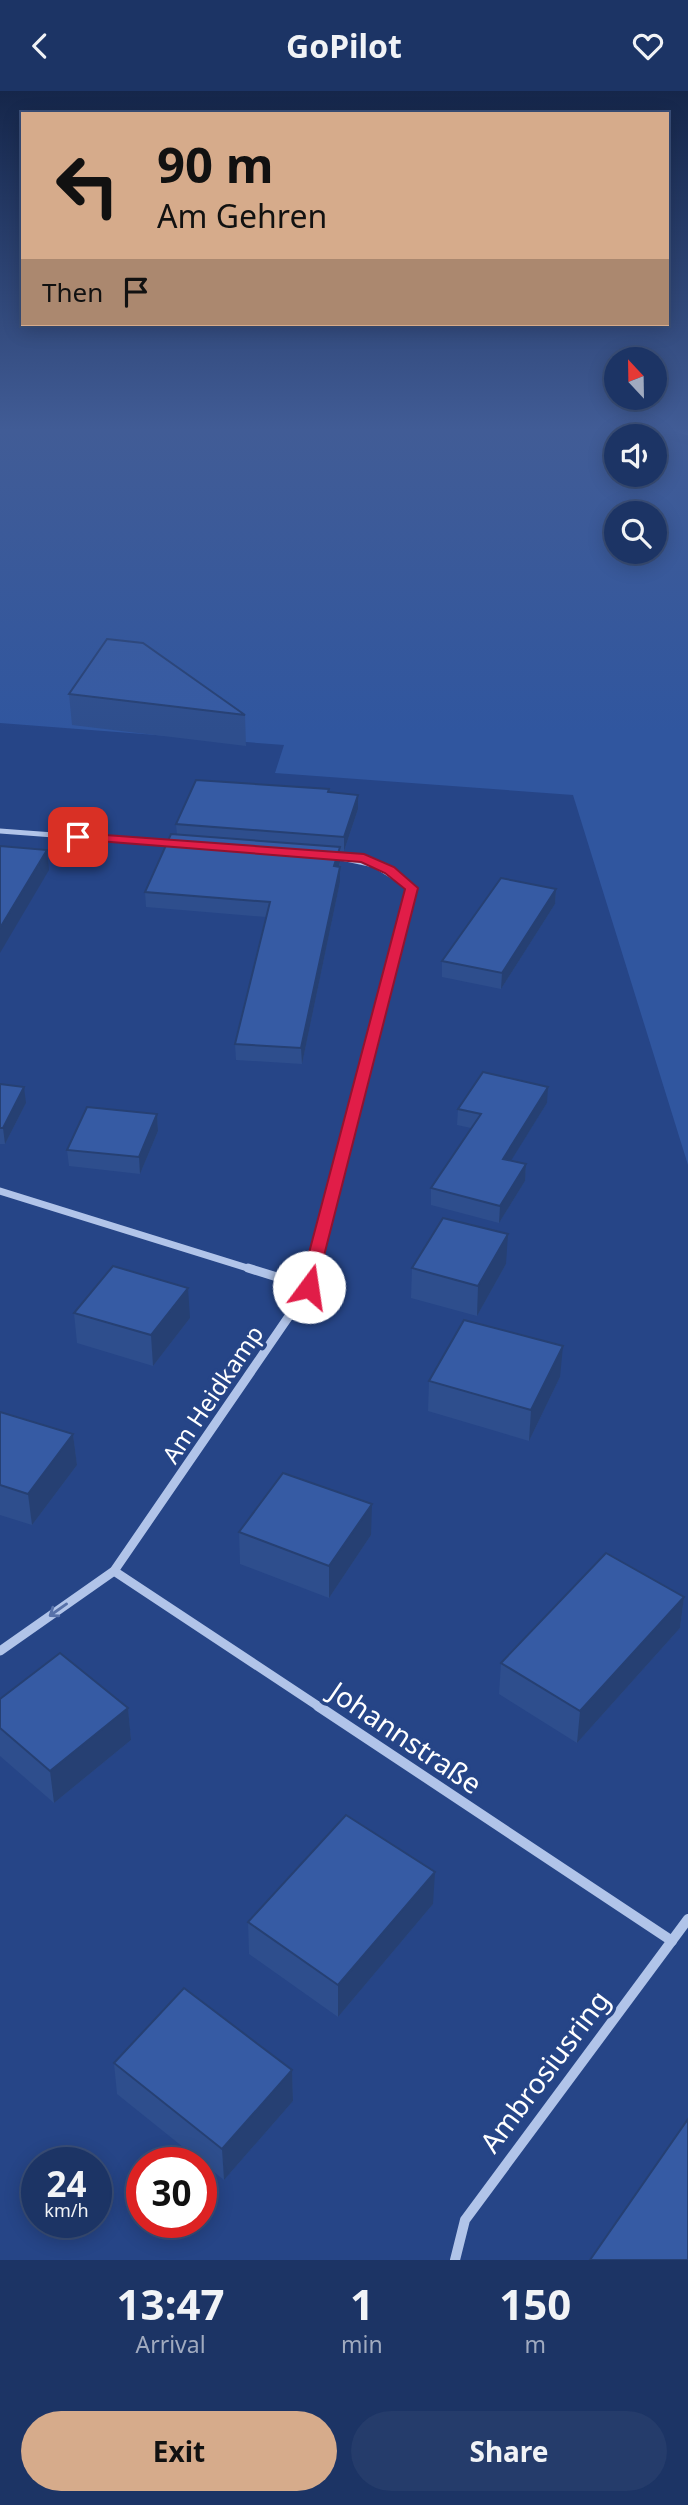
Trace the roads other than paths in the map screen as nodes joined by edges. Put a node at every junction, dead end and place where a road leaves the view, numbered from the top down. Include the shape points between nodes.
1 (0, 831) edge
2 (189, 845) edge
3 (323, 855) edge
4 (0, 1191) edge
5 (309, 1287) junction
6 (114, 1571) junction
7 (0, 1651) edge
8 (688, 1919) edge
9 (672, 1941) junction
10 (455, 2260) edge

1 - 2 street
3 - 5 street via 364,858 390,870 411,888
4 - 5 street
5 - 6 street, Am Heidkamp
6 -> 7 street, Am Heidkamp
6 - 9 street, Johannstraße
8 - 9 street, Ambrosiusring
9 - 10 street, Ambrosiusring via 465,2220

